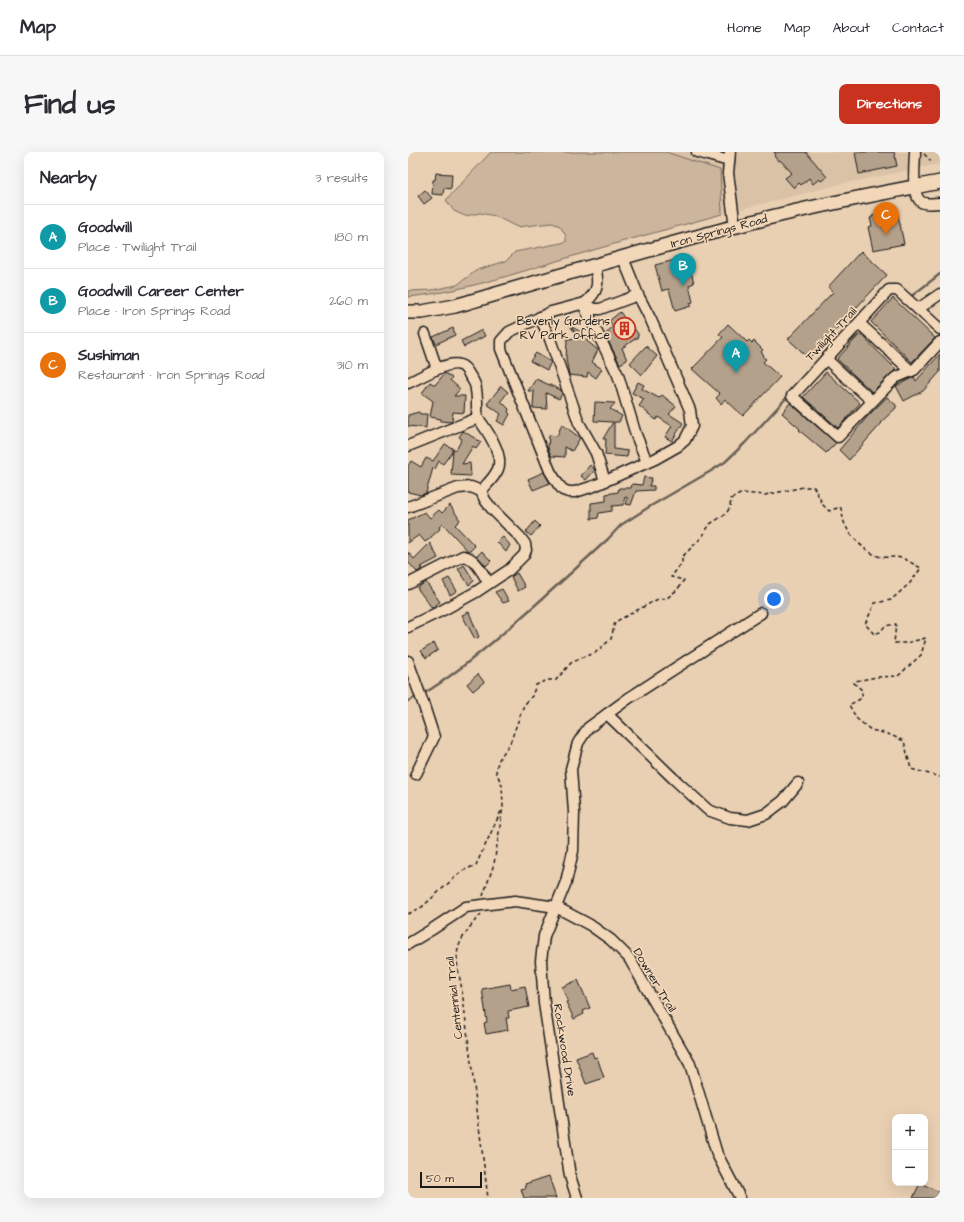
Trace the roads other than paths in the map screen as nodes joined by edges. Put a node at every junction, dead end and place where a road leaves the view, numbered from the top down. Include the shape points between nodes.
1 (697, 152) edge
2 (915, 152) edge
3 (729, 156) edge
4 (940, 182) edge
5 (914, 187) junction
6 (940, 203) edge
7 (735, 226) junction
8 (623, 258) junction
9 (595, 266) junction
10 (940, 294) edge
11 (638, 295) junction
12 (584, 303) junction
13 (918, 309) junction
14 (408, 312) edge
15 (540, 317) junction
16 (859, 323) junction
17 (940, 329) edge
18 (425, 334) dead end
19 (940, 342) edge
20 (826, 359) junction
21 (437, 369) junction
22 (911, 371) junction
23 (408, 383) edge
24 (872, 401) junction
25 (478, 418) junction
26 (408, 446) edge
27 (647, 462) junction
28 (605, 481) junction
29 (482, 491) junction
30 (408, 507) edge
31 (489, 583) junction
32 (408, 584) edge
33 (761, 613) dead end
34 (408, 626) edge
35 (408, 661) edge
36 (607, 714) junction
37 (416, 774) dead end
38 (798, 783) dead end
39 (556, 907) junction
40 (408, 944) edge
41 (578, 1198) edge
42 (740, 1198) edge

1 - 3 street
2 - 5 street
3 - 7 street via 728,173
4 - 5 main road, Iron Springs Road
5 - 6 street via 919,200 924,204
5 - 7 main road, Iron Springs Road
7 - 8 main road, Iron Springs Road
8 - 9 main road, Iron Springs Road
8 - 11 street
9 - 12 street via 598,280 596,290
9 - 14 main road, Iron Springs Road via 455,306
10 - 13 street
11 - 12 street via 600,309 594,309
11 - 27 street via 690,410 692,426 686,440
12 - 15 street
12 - 27 street via 618,375
13 - 16 street, Twilight Trail via 897,290 890,290
13 - 17 street
15 - 28 street via 579,423 596,453
15 - 28 street via 509,332 501,341 501,349 525,410 550,471 563,490 575,492
16 - 20 street, Twilight Trail
16 - 22 street
18 - 21 street
19 - 22 street
20 - 24 street
20 - 24 street, Twilight Trail via 792,396 838,437
21 - 23 street
21 - 25 street via 460,364 468,372 476,390
22 - 24 street via 895,378
25 - 26 street
25 - 29 street via 494,440 499,465
27 - 28 street
29 - 30 street via 471,487 458,488
29 - 31 street via 485,500 520,537 526,550 509,570
31 - 32 street via 474,561 468,556 463,556
31 - 34 street via 443,610
33 - 36 street, Rockwood Drive
35 - 37 street via 434,737
36 - 38 street via 708,810 730,818 748,820 766,814 783,801
36 - 39 street, Rockwood Drive via 588,728 578,743 571,769 573,850 566,882
39 - 40 street, Downer Trail via 515,901 466,907
39 - 41 street, Rockwood Drive via 544,936 541,961 544,1003 570,1176
39 - 42 street, Downer Trail via 590,925 611,940 629,958 690,1064 717,1154

